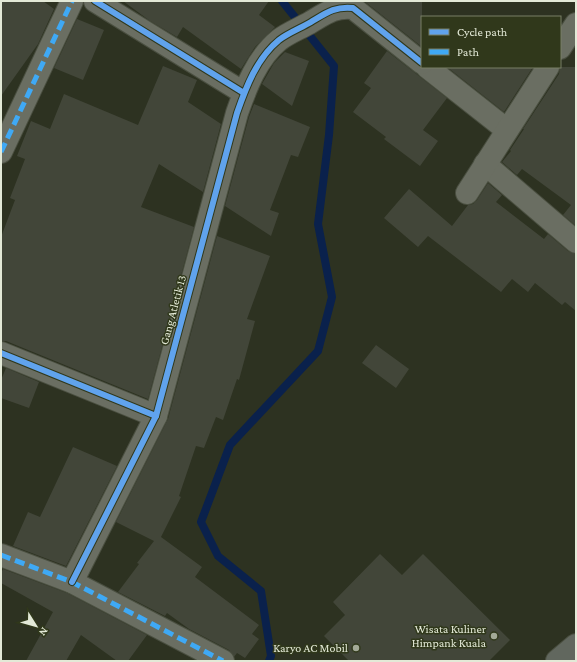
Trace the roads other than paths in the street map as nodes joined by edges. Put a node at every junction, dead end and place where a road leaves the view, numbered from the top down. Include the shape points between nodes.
1 (72, 1) edge
2 (95, 1) edge
3 (356, 4) edge
4 (576, 24) edge
5 (561, 46) edge
6 (421, 62) edge
7 (428, 68) edge
8 (547, 68) edge
9 (244, 93) junction
10 (507, 130) junction
11 (1, 152) edge
12 (485, 164) junction
13 (467, 193) dead end
14 (576, 242) edge
15 (1, 353) edge
16 (156, 416) junction
17 (1, 555) edge
18 (72, 582) junction
19 (576, 645) edge
20 (223, 661) edge
21 (557, 661) edge

1 - 11 street
2 - 9 street
3 - 6 street
3 - 9 street, Gang Atletik 13 via 331,10 279,40 255,71
4 - 5 street
7 - 10 street
8 - 10 street
9 - 16 street, Gang Atletik 13
10 - 12 street
12 - 13 street
12 - 14 street
15 - 16 street
16 - 18 street, Gang Atletik 13
17 - 18 street
18 - 20 street
19 - 21 main road

